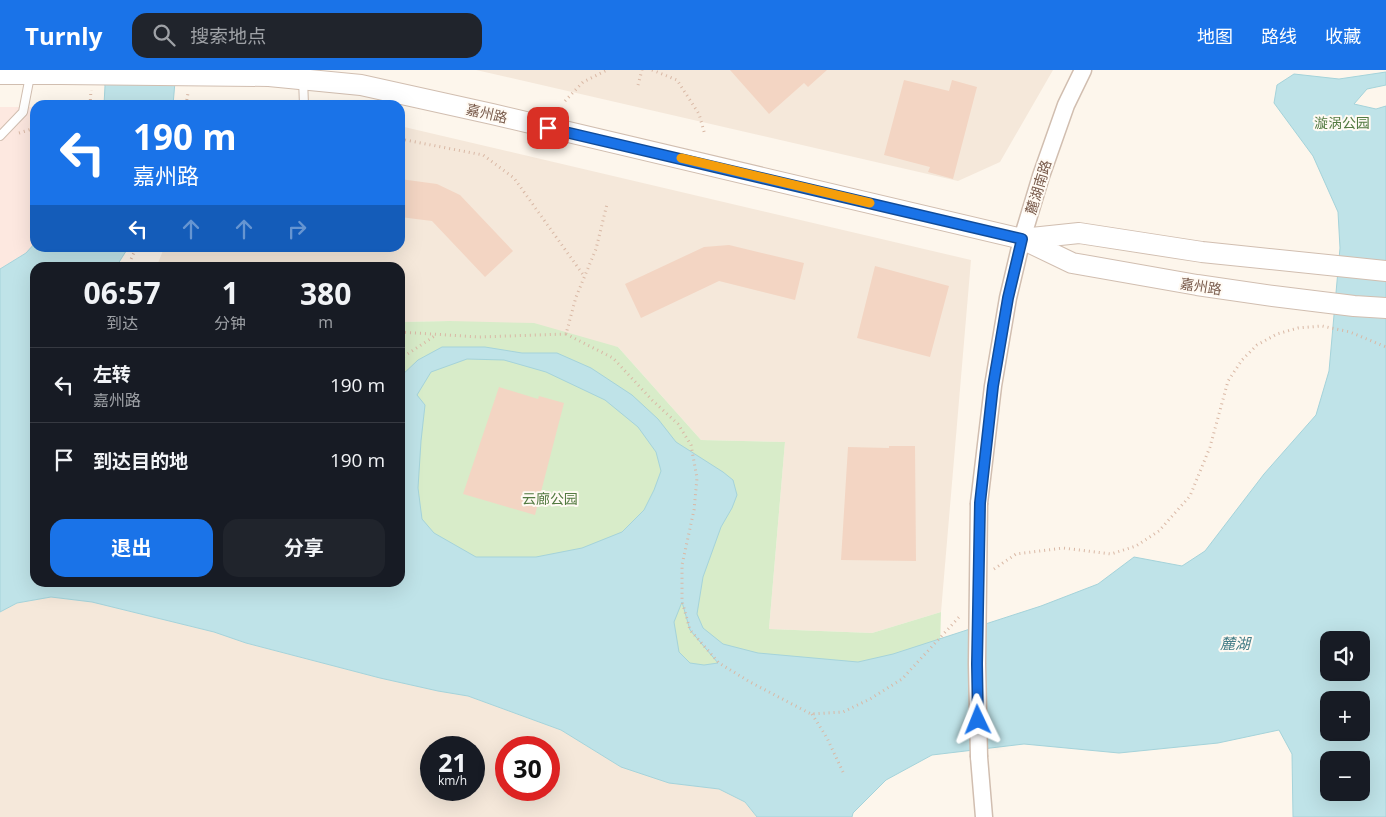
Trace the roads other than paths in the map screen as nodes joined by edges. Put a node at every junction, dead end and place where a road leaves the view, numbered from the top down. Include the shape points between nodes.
1 (1083, 70) edge
2 (0, 74) edge
3 (30, 74) junction
4 (303, 80) junction
5 (304, 100) edge
6 (0, 136) edge
7 (1022, 239) junction
8 (1386, 271) edge
9 (1386, 308) edge
10 (984, 817) edge

1 - 7 street, 麓湖南路 via 1040,176
2 - 3 street, 嘉州路
3 - 4 street, 嘉州路, bridge via 269,76
3 - 6 lane via 23,112
4 - 5 lane
4 - 7 street, 嘉州路 via 361,86 482,112
7 - 8 street, 嘉州路 via 1079,233 1202,252
7 - 9 street, 嘉州路 via 1072,263 1197,286
7 - 10 street, 麓湖南路, bridge via 993,386 980,503 977,664

